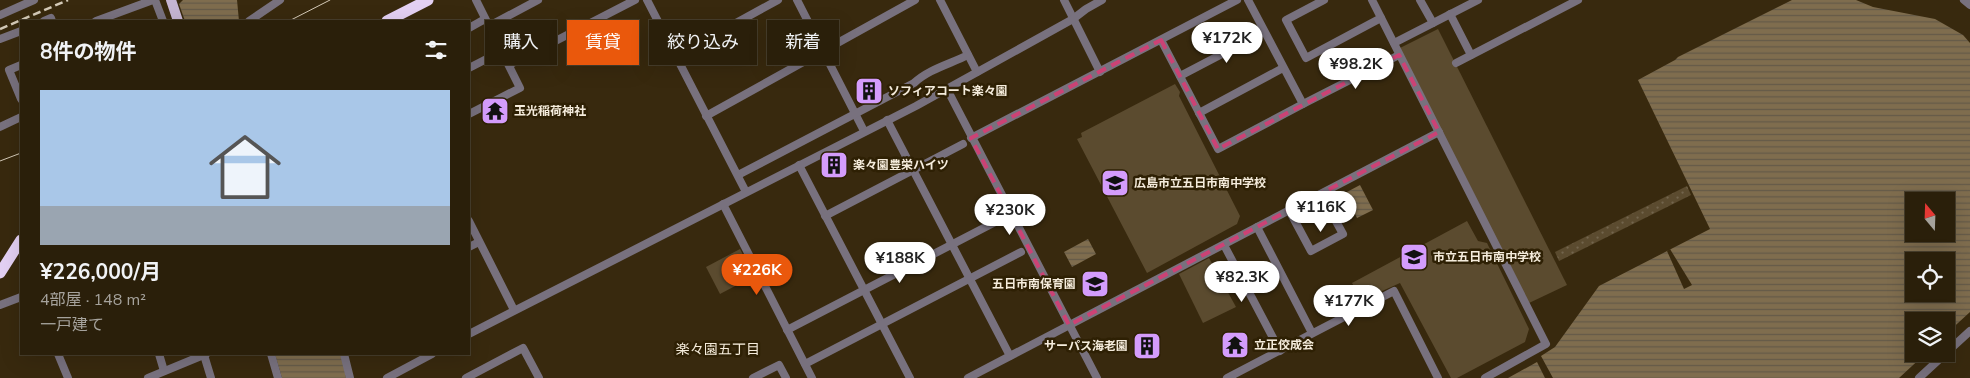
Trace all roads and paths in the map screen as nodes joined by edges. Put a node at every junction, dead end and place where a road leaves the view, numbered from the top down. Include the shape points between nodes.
1 (34, 0) edge
2 (154, 0) edge
3 (171, 0) edge
4 (280, 0) edge
5 (428, 0) edge
6 (476, 0) edge
7 (538, 0) edge
8 (635, 0) edge
9 (647, 0) edge
10 (778, 0) edge
11 (797, 0) edge
12 (915, 0) edge
13 (940, 0) edge
14 (1064, 0) edge
15 (1102, 0) edge
16 (1235, 0) edge
17 (1248, 0) edge
18 (1324, 0) edge
19 (1372, 0) edge
20 (1420, 0) edge
21 (1478, 0) edge
22 (1578, 0) edge
23 (1964, 0) edge
24 (18, 3) edge
25 (1970, 5) edge
26 (1450, 14) junction
27 (0, 15) edge
28 (1382, 18) junction
29 (1073, 19) junction
30 (99, 20) edge
31 (163, 20) edge
32 (174, 20) edge
33 (250, 20) edge
34 (389, 20) edge
35 (486, 20) edge
36 (492, 20) edge
37 (657, 20) edge
38 (742, 20) edge
39 (807, 20) edge
40 (485, 23) edge
41 (1432, 23) junction
42 (470, 28) edge
43 (20, 31) edge
44 (1264, 32) junction
45 (0, 39) edge
46 (557, 40) edge
47 (1161, 40) junction
48 (839, 42) edge
49 (1394, 43) junction
50 (968, 55) junction
51 (1399, 55) junction
52 (1471, 55) junction
53 (485, 60) edge
54 (1456, 63) dead end
55 (20, 65) edge
56 (509, 65) edge
57 (680, 65) edge
58 (798, 65) edge
59 (830, 65) edge
60 (470, 67) edge
61 (1283, 68) junction
62 (977, 72) junction
63 (1100, 72) junction
64 (1180, 76) junction
65 (947, 89) junction
66 (20, 96) edge
67 (1303, 104) junction
68 (470, 113) edge
69 (855, 113) junction
70 (1198, 113) junction
71 (706, 116) junction
72 (20, 118) edge
73 (887, 120) junction
74 (0, 127) edge
75 (864, 131) junction
76 (1439, 132) junction
77 (971, 138) junction
78 (963, 144) dead end
79 (799, 165) junction
80 (913, 170) junction
81 (738, 175) junction
82 (746, 192) junction
83 (1321, 194) junction
84 (723, 204) junction
85 (1289, 210) junction
86 (825, 216) junction
87 (1003, 218) dead end
88 (470, 223) edge
89 (1257, 227) junction
90 (20, 242) edge
91 (479, 242) junction
92 (952, 244) junction
93 (1224, 245) junction
94 (470, 246) edge
95 (1021, 252) dead end
96 (0, 273) edge
97 (970, 278) junction
98 (864, 290) junction
99 (20, 297) edge
100 (0, 305) edge
101 (514, 310) junction
102 (882, 324) junction
103 (1069, 325) junction
104 (787, 330) junction
105 (1970, 331) edge
106 (470, 333) edge
107 (1312, 333) junction
108 (1955, 345) edge
109 (1280, 350) junction
110 (58, 355) edge
111 (159, 355) edge
112 (203, 355) edge
113 (205, 355) edge
114 (271, 355) edge
115 (344, 355) edge
116 (430, 355) edge
117 (1010, 356) junction
118 (1936, 362) edge
119 (805, 364) junction
120 (164, 371) junction
121 (972, 377) edge
122 (68, 378) edge
123 (148, 378) edge
124 (212, 378) edge
125 (278, 378) edge
126 (350, 378) edge
127 (387, 378) edge
128 (466, 378) edge
129 (539, 378) edge
130 (753, 378) edge
131 (786, 378) edge
132 (812, 378) edge
133 (910, 378) edge
134 (1097, 378) edge
135 (1227, 378) edge
136 (1438, 378) edge
137 (1485, 378) edge
138 (1919, 378) edge

1 - 24 street
2 - 30 street
2 - 31 street
3 - 32 main road
4 - 33 street
5 - 34 highway
6 - 35 street
7 - 36 street
8 - 46 street
9 - 37 street
10 - 38 street
11 - 39 street
12 - 48 street
13 - 50 street
14 - 29 street
15 - 29 street
16 - 47 street
17 - 44 street
18 - 28 street via 1286,20 1306,58
19 - 28 street
20 - 41 street
21 - 26 street
22 - 52 street
23 - 25 street
24 - 27 street
26 - 41 street
26 - 52 street
28 - 49 street
29 - 62 street
29 - 63 street
40 - 42 street
41 - 49 street
43 - 45 street
44 - 61 street
44 - 64 street
47 - 63 street
47 - 64 street
49 - 51 street
50 - 62 street
50 - 69 street via 932,70 914,83
51 - 67 street
51 - 76 street
52 - 54 street
53 - 60 street
55 - 66 street via 10,70
56 - 68 street via 520,88
57 - 71 street
58 - 71 street
59 - 69 street
61 - 67 street
61 - 70 street
62 - 65 street
63 - 77 street
64 - 70 street
65 - 73 street
65 - 77 street
67 - 70 street via 1218,149
69 - 75 street
69 - 81 street
71 - 81 street
72 - 74 street
73 - 75 street
73 - 80 street
75 - 79 street
76 - 83 street
76 - 137 street via 1546,344
77 - 103 street
78 - 80 street
79 - 82 street
79 - 86 street
80 - 86 street
80 - 92 street
81 - 82 street
82 - 84 street
83 - 85 street
83 - 85 street via 1343,234 1319,247 1311,251
84 - 101 street
84 - 104 street
85 - 89 street
86 - 98 street
87 - 92 street
88 - 91 street
89 - 93 street
89 - 107 street
90 - 96 highway
91 - 94 street
91 - 101 street
92 - 97 street
92 - 98 street
93 - 103 street
93 - 109 street
95 - 97 street
97 - 102 street
97 - 117 street
98 - 102 street
98 - 104 street
99 - 100 street
101 - 106 street
102 - 119 street
102 - 133 street
103 - 117 street
103 - 134 street
104 - 119 street
105 - 108 street
107 - 109 street
107 - 136 street via 1394,291
109 - 135 street
110 - 122 street
111 - 120 street
112 - 120 street
113 - 124 street
114 - 125 street
115 - 126 street
116 - 127 street
117 - 121 street
118 - 138 street
119 - 132 street
120 - 123 street
128 - 129 street via 523,348
130 - 131 street via 779,364

